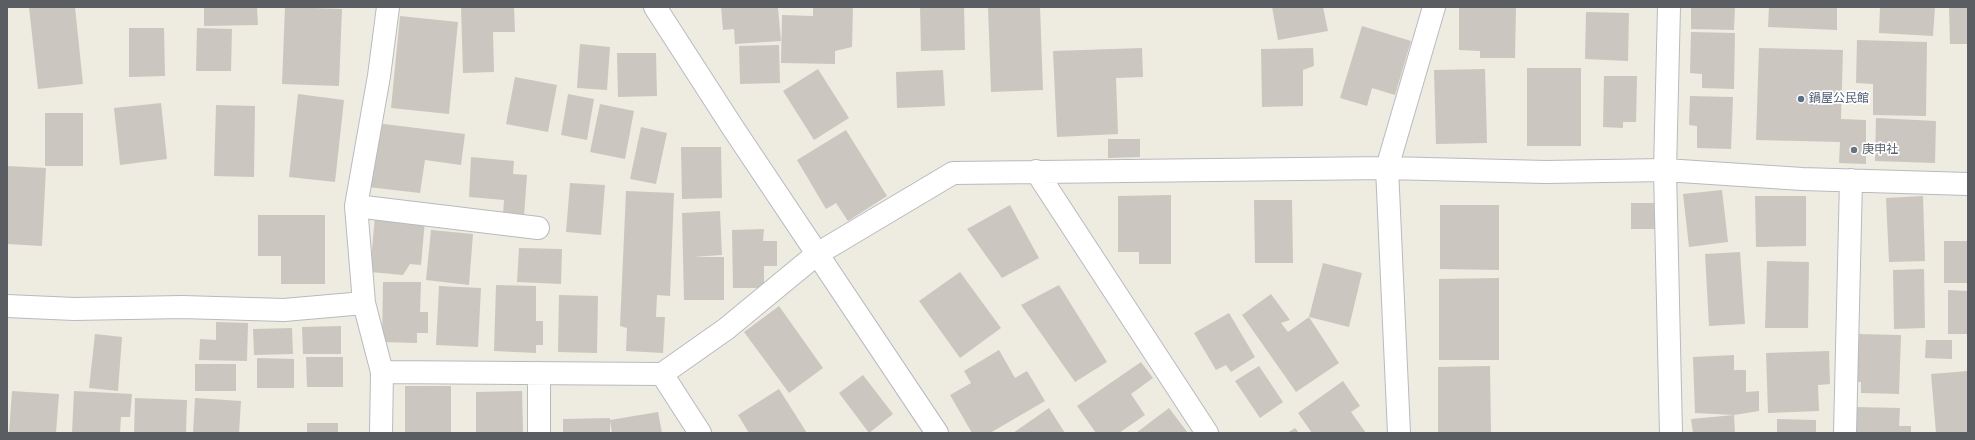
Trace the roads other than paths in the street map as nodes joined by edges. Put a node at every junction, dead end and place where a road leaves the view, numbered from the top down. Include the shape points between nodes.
1 (388, 7) edge
2 (655, 7) edge
3 (1434, 7) edge
4 (1669, 7) edge
5 (1387, 168) junction
6 (1665, 170) junction
7 (1036, 171) junction
8 (1851, 180) junction
9 (1968, 184) edge
10 (356, 206) junction
11 (538, 228) dead end
12 (817, 254) junction
13 (364, 304) junction
14 (7, 306) edge
15 (382, 372) junction
16 (539, 373) junction
17 (662, 374) junction
18 (381, 433) edge
19 (539, 433) edge
20 (700, 433) edge
21 (937, 433) edge
22 (1207, 433) edge
23 (1399, 433) edge
24 (1671, 433) edge
25 (1845, 433) edge

1 - 10 street via 379,76
2 - 12 street
3 - 5 street
4 - 6 street
5 - 6 street via 1546,172
5 - 7 street
5 - 23 street
6 - 8 street
6 - 24 street
7 - 12 street via 952,173
7 - 22 street
8 - 9 street
8 - 25 street
10 - 11 street
10 - 13 street
12 - 17 street via 726,329
12 - 21 street
13 - 14 street via 284,310 182,307 74,309
13 - 15 street
15 - 16 street
15 - 18 street
16 - 17 street
16 - 19 street
17 - 20 street

